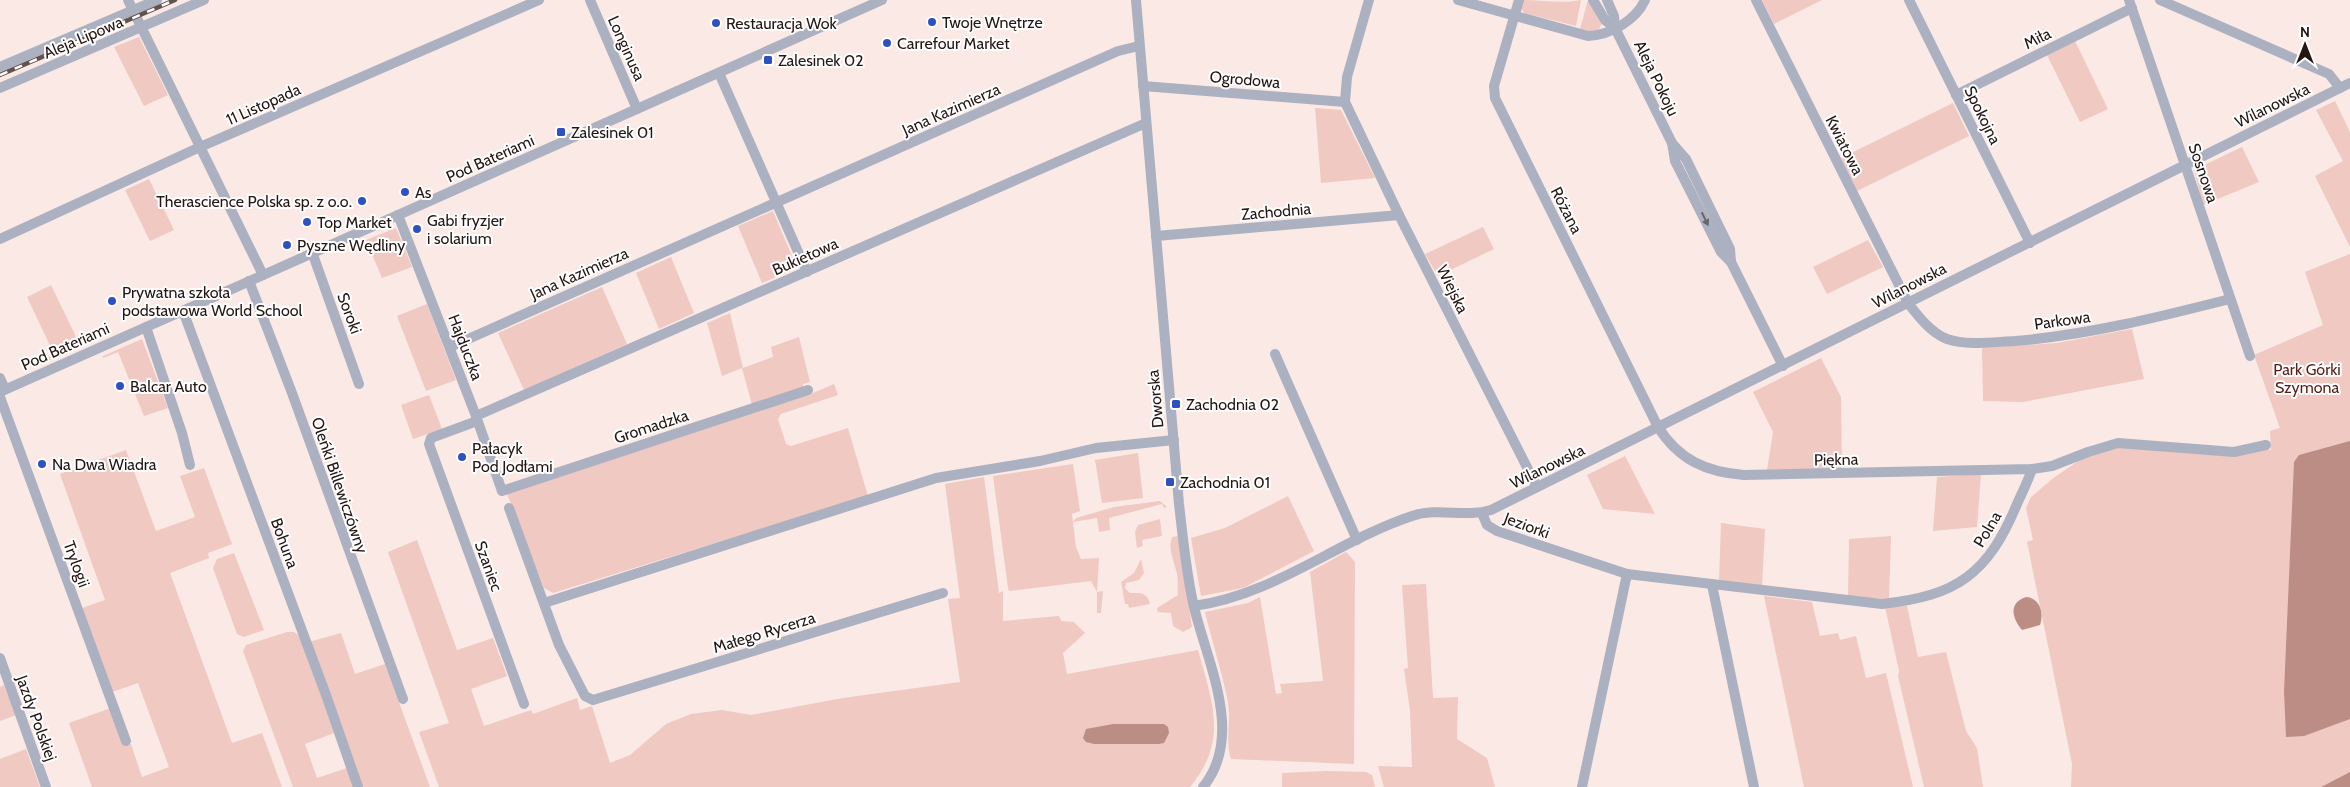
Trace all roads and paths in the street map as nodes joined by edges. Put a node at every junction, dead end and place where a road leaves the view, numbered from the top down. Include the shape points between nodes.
1 (128, 0) edge
2 (157, 0) edge
3 (204, 0) edge
4 (539, 0) edge
5 (590, 0) edge
6 (882, 0) edge
7 (1136, 0) edge
8 (1369, 0) edge
9 (1458, 0) edge
10 (1519, 0) edge
11 (1593, 0) edge
12 (1607, 0) edge
13 (1645, 0) edge
14 (1756, 0) edge
15 (1909, 0) edge
16 (2160, 0) edge
17 (2131, 4) edge
18 (133, 10) junction
19 (1514, 15) junction
20 (141, 28) junction
21 (1615, 28) junction
22 (1139, 46) junction
23 (0, 67) edge
24 (720, 73) junction
25 (2350, 83) edge
26 (1143, 86) junction
27 (0, 88) edge
28 (2340, 88) junction
29 (1956, 95) junction
30 (1345, 102) junction
31 (637, 109) junction
32 (1146, 123) junction
33 (200, 148) junction
34 (2185, 166) junction
35 (776, 202) junction
36 (398, 215) junction
37 (1399, 215) junction
38 (1156, 236) junction
39 (0, 239) edge
40 (2030, 243) junction
41 (312, 252) junction
42 (807, 272) junction
43 (263, 275) junction
44 (248, 281) junction
45 (2230, 299) junction
46 (1908, 303) junction
47 (182, 310) junction
48 (146, 327) junction
49 (450, 347) junction
50 (1275, 354) dead end
51 (2250, 356) dead end
52 (1783, 366) junction
53 (0, 378) edge
54 (359, 384) dead end
55 (808, 390) dead end
56 (2, 393) edge
57 (476, 418) junction
58 (1658, 427) junction
59 (431, 438) joint
60 (1174, 440) junction
61 (2266, 444) dead end
62 (190, 465) dead end
63 (2032, 469) junction
64 (1537, 487) junction
65 (502, 491) joint
66 (508, 508) dead end
67 (1482, 513) junction
68 (1357, 540) junction
69 (1627, 574) junction
70 (1712, 585) junction
71 (943, 593) dead end
72 (544, 603) junction
73 (1194, 606) junction
74 (0, 658) edge
75 (403, 699) dead end
76 (524, 704) dead end
77 (126, 742) dead end
78 (46, 787) edge
79 (358, 787) edge
80 (1203, 787) edge
81 (1582, 787) edge
82 (1754, 787) edge

1 - 18 street
2 - 18 street, Aleja Lipowa
3 - 20 street, Aleja Lipowa
4 - 33 street, 11 Listopada
5 - 31 street, Longinusa
6 - 24 street, Pod Bateriami
7 - 22 street, Dworska
8 - 30 street via 1348,78
9 - 19 street
10 - 19 street, Różana
11 - 21 street, Aleja Pokoju
12 - 21 street, Aleja Pokoju
13 - 21 street via 1634,17
14 - 46 street, Kwiatowa
15 - 29 street, Spokojna
16 - 28 street via 2329,74
17 - 29 street, Miła
17 - 34 street, Sosnowa
18 - 20 street
18 - 23 street, Aleja Lipowa
19 - 21 street via 1588,36
19 - 58 street, Różana via 1494,86 1495,98
20 - 27 street, Aleja Lipowa
20 - 33 street
21 - 52 street, Aleja Pokoju via 1672,143 1686,159 1700,198 1730,249 1731,262
22 - 26 street, Dworska
22 - 35 street, Jana Kazimierza via 1118,52
24 - 31 street, Pod Bateriami
24 - 35 street
25 - 28 street, Wilanowska
26 - 30 street, Ogrodowa
26 - 32 street, Dworska
28 - 34 street, Wilanowska
29 - 40 street, Spokojna
30 - 37 street, Wiejska
31 - 36 street, Pod Bateriami
32 - 38 street, Dworska
32 - 42 street, Bukietowa
33 - 39 street, 11 Listopada
33 - 43 street
34 - 40 street, Wilanowska
34 - 45 street, Sosnowa
35 - 42 street
35 - 49 street, Jana Kazimierza
36 - 41 street, Pod Bateriami
36 - 49 street, Hajduczka
37 - 38 street, Zachodnia
37 - 64 street, Wiejska
38 - 60 street, Dworska
40 - 46 street, Wilanowska
41 - 43 street, Pod Bateriami
41 - 54 street, Soroki
42 - 57 street, Bukietowa
43 - 44 street, Pod Bateriami
44 - 47 street, Pod Bateriami
44 - 75 street, Oleńki Billewiczówny
45 - 46 street, Parkowa via 2120,326 2052,338 1982,343 1946,338
45 - 51 street, Sosnowa
46 - 52 street, Wilanowska
47 - 48 street, Pod Bateriami
47 - 79 street, Bohuna
48 - 56 street, Pod Bateriami
48 - 62 street
49 - 57 street, Hajduczka
50 - 68 street
52 - 58 street, Wilanowska
53 - 56 street, Trylogii
55 - 65 street, Gromadzka
56 - 77 street, Trylogii
57 - 59 street, Bukietowa
57 - 65 street, Hajduczka
58 - 63 street, Piękna via 1687,460 1724,473 1771,476
58 - 64 street, Wilanowska
59 - 76 street, Szaniec via 430,449
60 - 72 street via 1096,448 936,478
60 - 73 street, Dworska via 1179,504
61 - 63 street via 2234,452 2118,443 2052,466
63 - 70 street, Polna via 2008,528 1998,544 1977,570 1944,591 1882,604
64 - 67 street, Wilanowska
66 - 72 street
67 - 68 street, Jeziorki via 1423,513
67 - 69 street, Jeziorki via 1487,525 1497,531
68 - 73 street, Jeziorki via 1251,592
69 - 70 street, Polna
69 - 81 street
70 - 82 street
71 - 72 street, Małego Rycerza via 593,700 585,696 576,680
73 - 80 street, Dworska via 1219,701 1222,726 1218,760
74 - 78 street, Jazdy Polskiej

